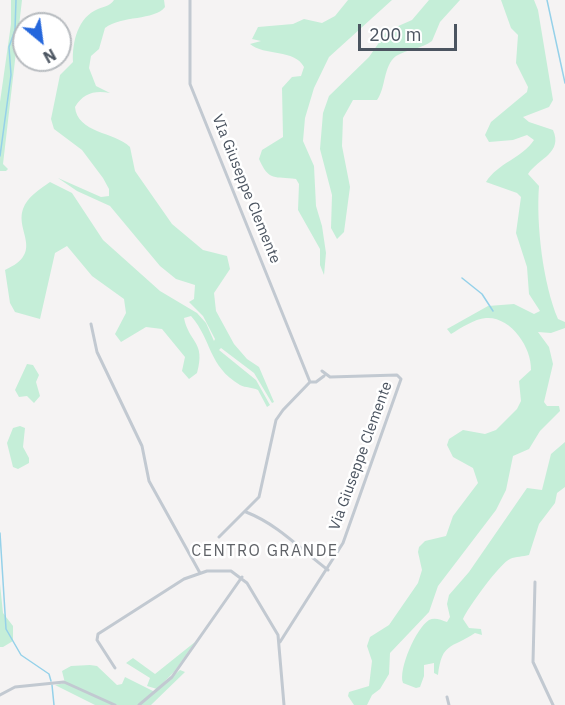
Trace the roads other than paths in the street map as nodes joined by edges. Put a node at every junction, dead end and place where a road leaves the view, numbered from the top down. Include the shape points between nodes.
1 (190, 0) edge
2 (91, 324) dead end
3 (310, 382) junction
4 (246, 512) junction
5 (219, 537) dead end
6 (328, 570) junction
7 (200, 573) junction
8 (242, 578) junction
9 (536, 582) dead end
10 (280, 642) junction
11 (115, 668) dead end
12 (0, 695) edge
13 (447, 698) dead end
14 (115, 705) edge
15 (139, 705) edge
16 (284, 705) edge
17 (449, 705) edge
18 (553, 705) edge

1 - 3 street, VIa Giuseppe Clemente via 190,84
2 - 7 street via 97,352 142,446 148,481
3 - 4 street via 279,414 260,494
3 - 6 street, Via Giuseppe Clemente via 318,381 323,373 401,378 343,543
4 - 5 street
4 - 6 street via 277,527
6 - 10 street, Via Giuseppe Clemente
7 - 8 street via 223,570
7 - 11 street via 175,583 98,635 97,641
8 - 10 street
8 - 15 street via 172,677
9 - 18 street via 533,662
10 - 16 street
12 - 14 street via 15,687 64,682
13 - 17 street

